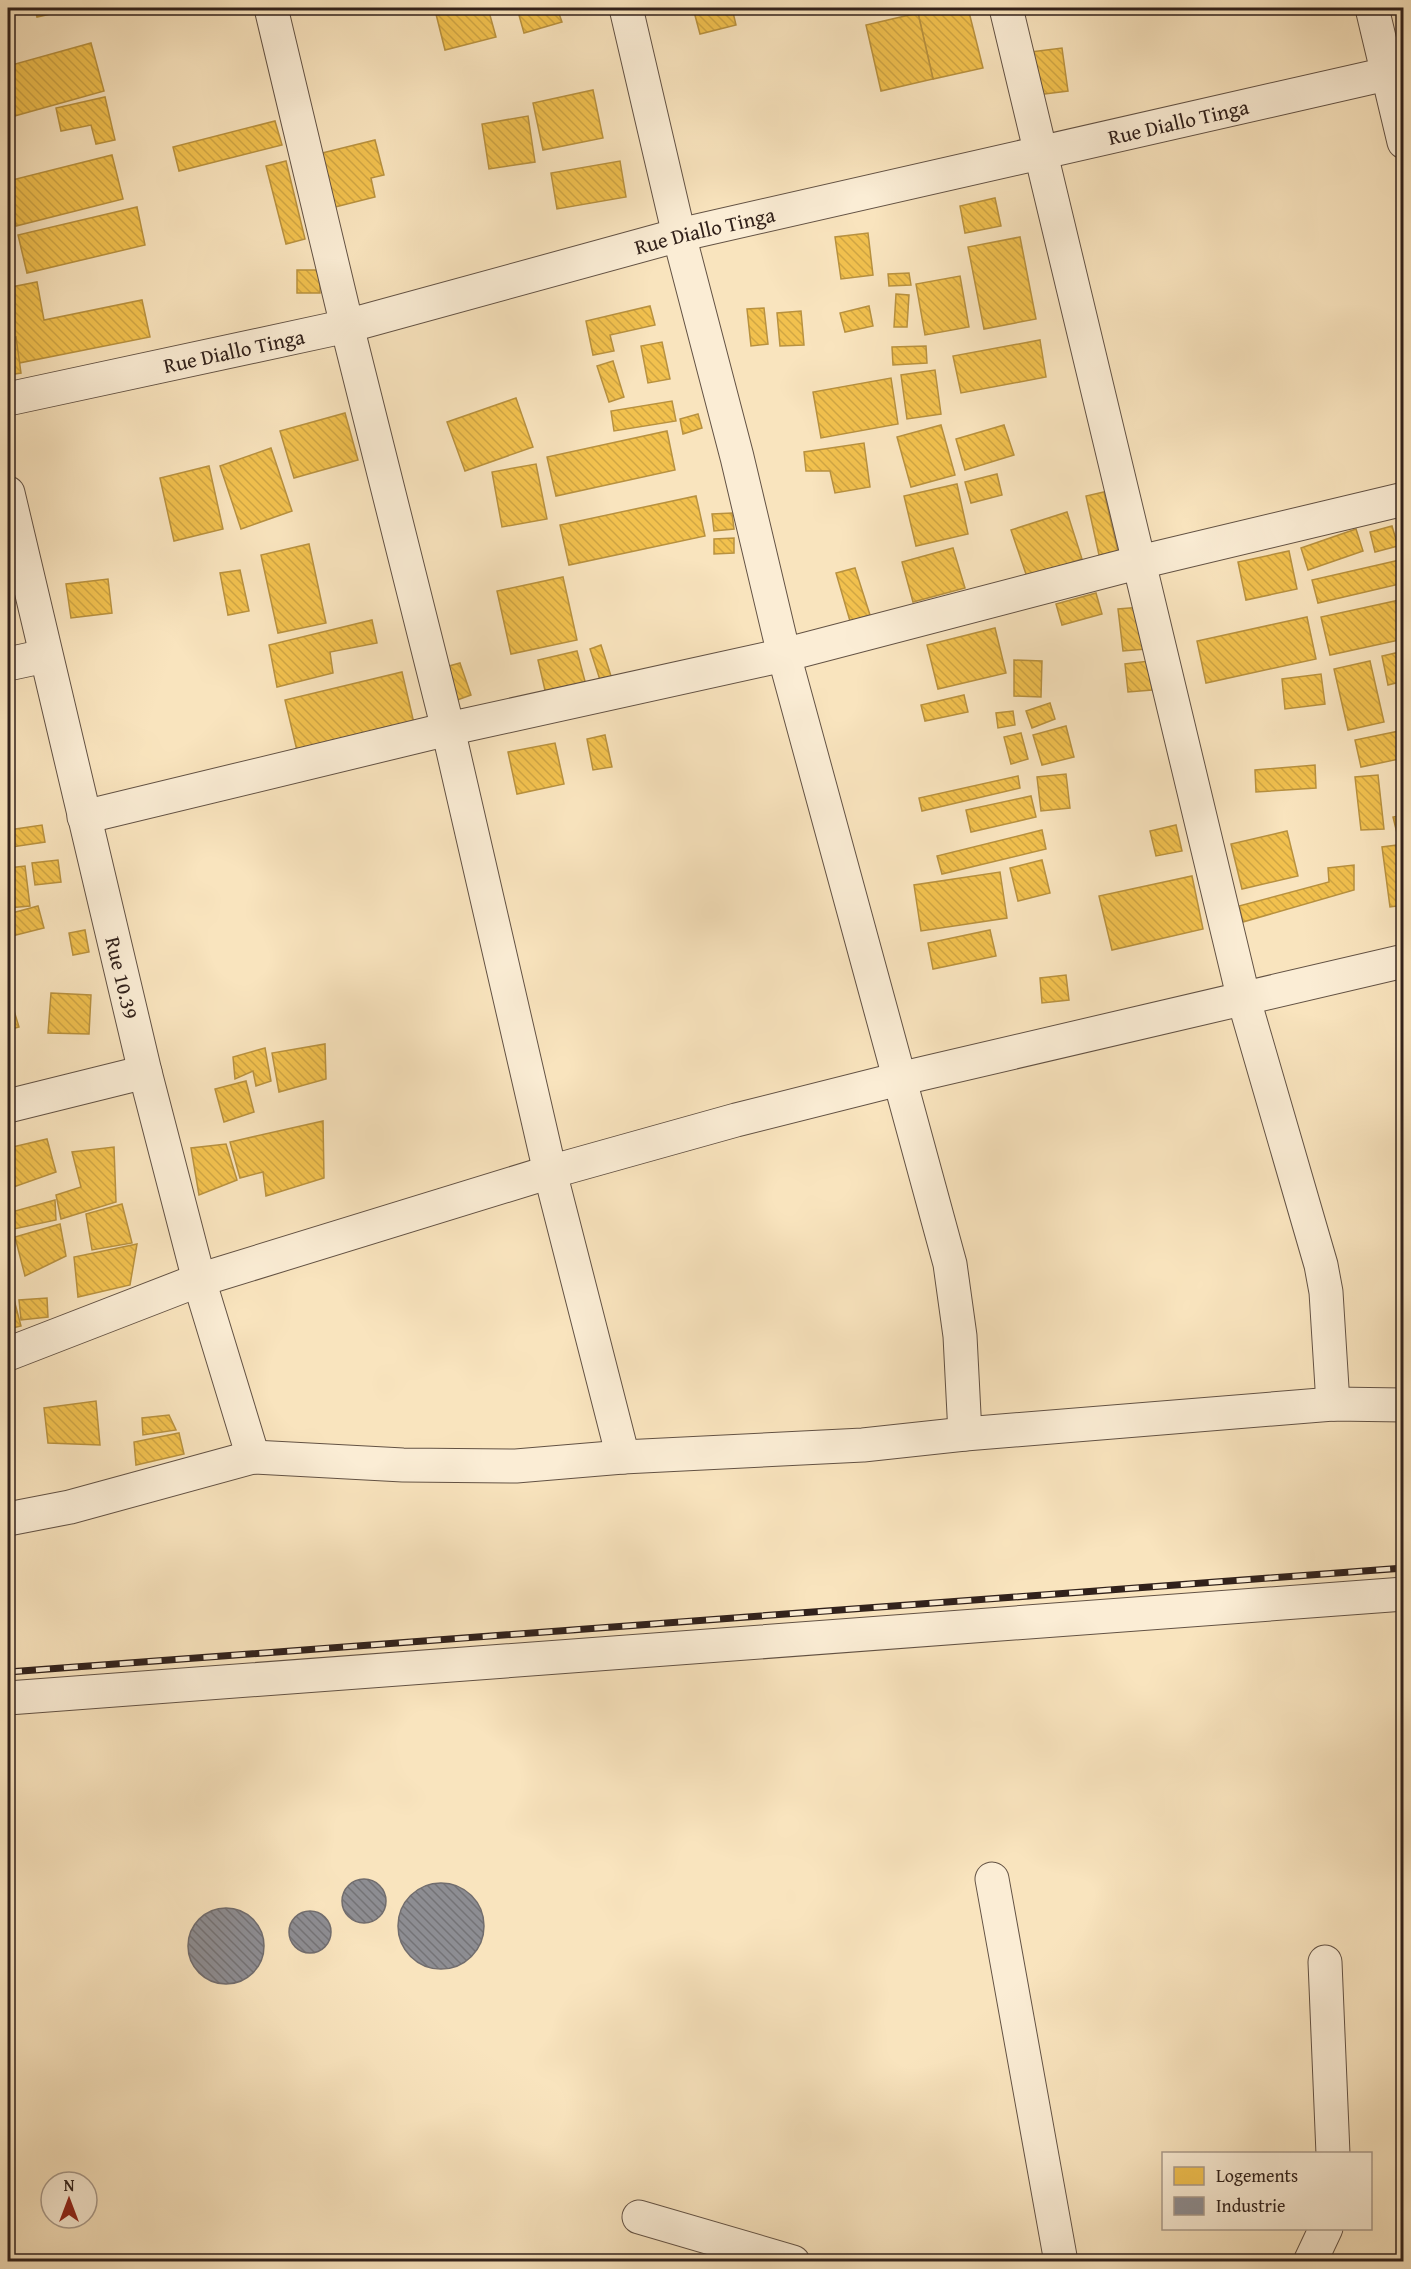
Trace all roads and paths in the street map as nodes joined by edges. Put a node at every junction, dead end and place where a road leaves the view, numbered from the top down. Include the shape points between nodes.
1 (271, 8) edge
2 (626, 8) edge
3 (1006, 8) edge
4 (1372, 8) edge
5 (1396, 71) edge
6 (1404, 142) edge
7 (1041, 151) junction
8 (679, 235) junction
9 (347, 326) junction
10 (8, 399) edge
11 (8, 493) edge
12 (1404, 499) edge
13 (1140, 562) junction
14 (784, 655) junction
15 (45, 656) junction
16 (8, 664) edge
17 (448, 729) junction
18 (84, 817) junction
19 (1404, 961) edge
20 (1244, 1000) junction
21 (145, 1072) junction
22 (899, 1079) junction
23 (8, 1106) edge
24 (550, 1172) junction
25 (199, 1280) junction
26 (8, 1354) edge
27 (1333, 1404) junction
28 (1404, 1405) edge
29 (965, 1434) junction
30 (253, 1457) junction
31 (622, 1457) junction
32 (8, 1518) edge
33 (1404, 1594) edge
34 (8, 1698) edge
35 (992, 1879) dead end
36 (1325, 1962) dead end
37 (1333, 2152) edge
38 (639, 2217) dead end
39 (1326, 2230) edge
40 (793, 2262) edge
41 (1061, 2262) edge
42 (1310, 2262) edge

1 - 9 street
2 - 8 street
3 - 7 street
4 - 5 street
5 - 6 street
5 - 7 street, Rue Diallo Tinga
7 - 8 street, Rue Diallo Tinga
7 - 13 street
8 - 9 street, Rue Diallo Tinga
8 - 14 street
9 - 10 street, Rue Diallo Tinga
9 - 17 street
11 - 15 street, Rue 10.39
12 - 13 street
13 - 14 street
13 - 20 street
14 - 17 street
14 - 22 street
15 - 16 street
15 - 18 street, Rue 10.39
17 - 18 street
17 - 24 street
18 - 21 street, Rue 10.39
19 - 20 street
20 - 22 street
20 - 27 street via 1321,1266
21 - 23 street
21 - 25 street, Rue 10.39
22 - 24 street
22 - 29 street via 950,1264 960,1336
24 - 25 street
24 - 31 street
25 - 26 street
25 - 30 street, Rue 10.39
27 - 28 street
27 - 29 street
29 - 31 street via 863,1445
30 - 31 street via 474,1466
30 - 32 street via 70,1507
33 - 34 street
35 - 41 street
36 - 37 street
38 - 40 street
39 - 42 street

